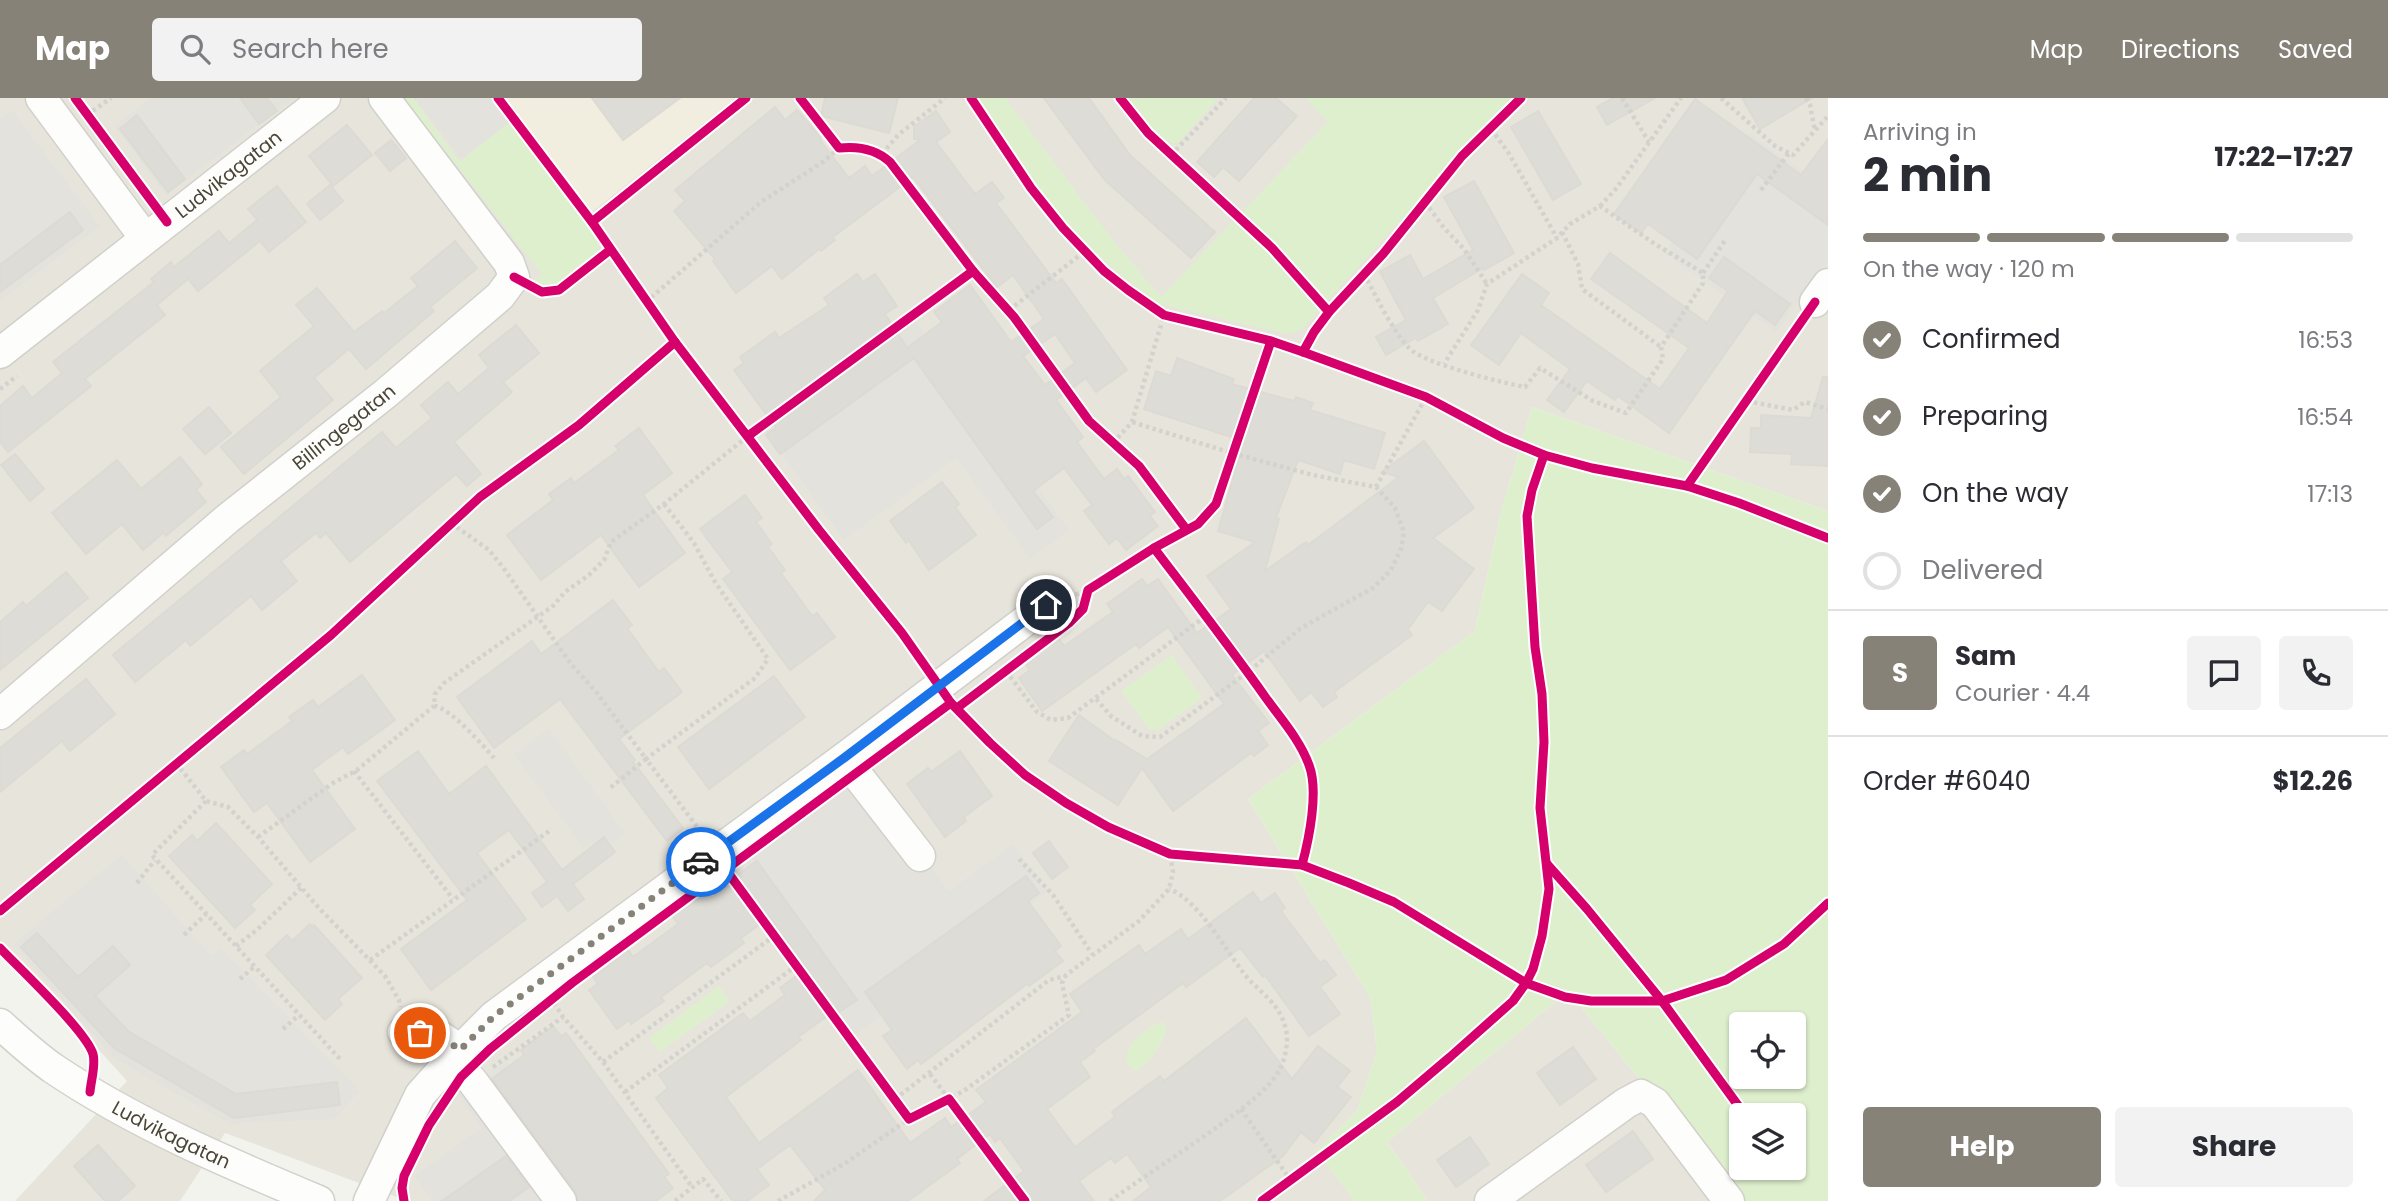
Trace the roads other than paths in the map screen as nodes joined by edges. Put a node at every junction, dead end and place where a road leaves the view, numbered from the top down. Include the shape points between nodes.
1 (41, 98) edge
2 (325, 98) edge
3 (384, 98) edge
4 (145, 238) junction
5 (0, 353) edge
6 (1046, 605) dead end
7 (0, 715) edge
8 (844, 758) junction
9 (920, 856) dead end
10 (0, 1024) edge
11 (403, 1032) road end
12 (456, 1054) junction
13 (319, 1201) edge
14 (369, 1201) edge
15 (561, 1201) edge
16 (1490, 1201) edge
17 (1729, 1201) edge

1 - 4 street
2 - 4 street, Ludvikagatan
3 - 7 street, Billingegatan via 509,263 514,277 500,296 385,394 227,519
4 - 5 street, Ludvikagatan
6 - 8 street
8 - 9 street
8 - 12 street via 494,1016
10 - 13 street, Ludvikagatan via 53,1068 125,1112
11 - 12 street via 437,1034
12 - 14 street via 420,1095
12 - 15 street
16 - 17 street via 1641,1095 1654,1104

